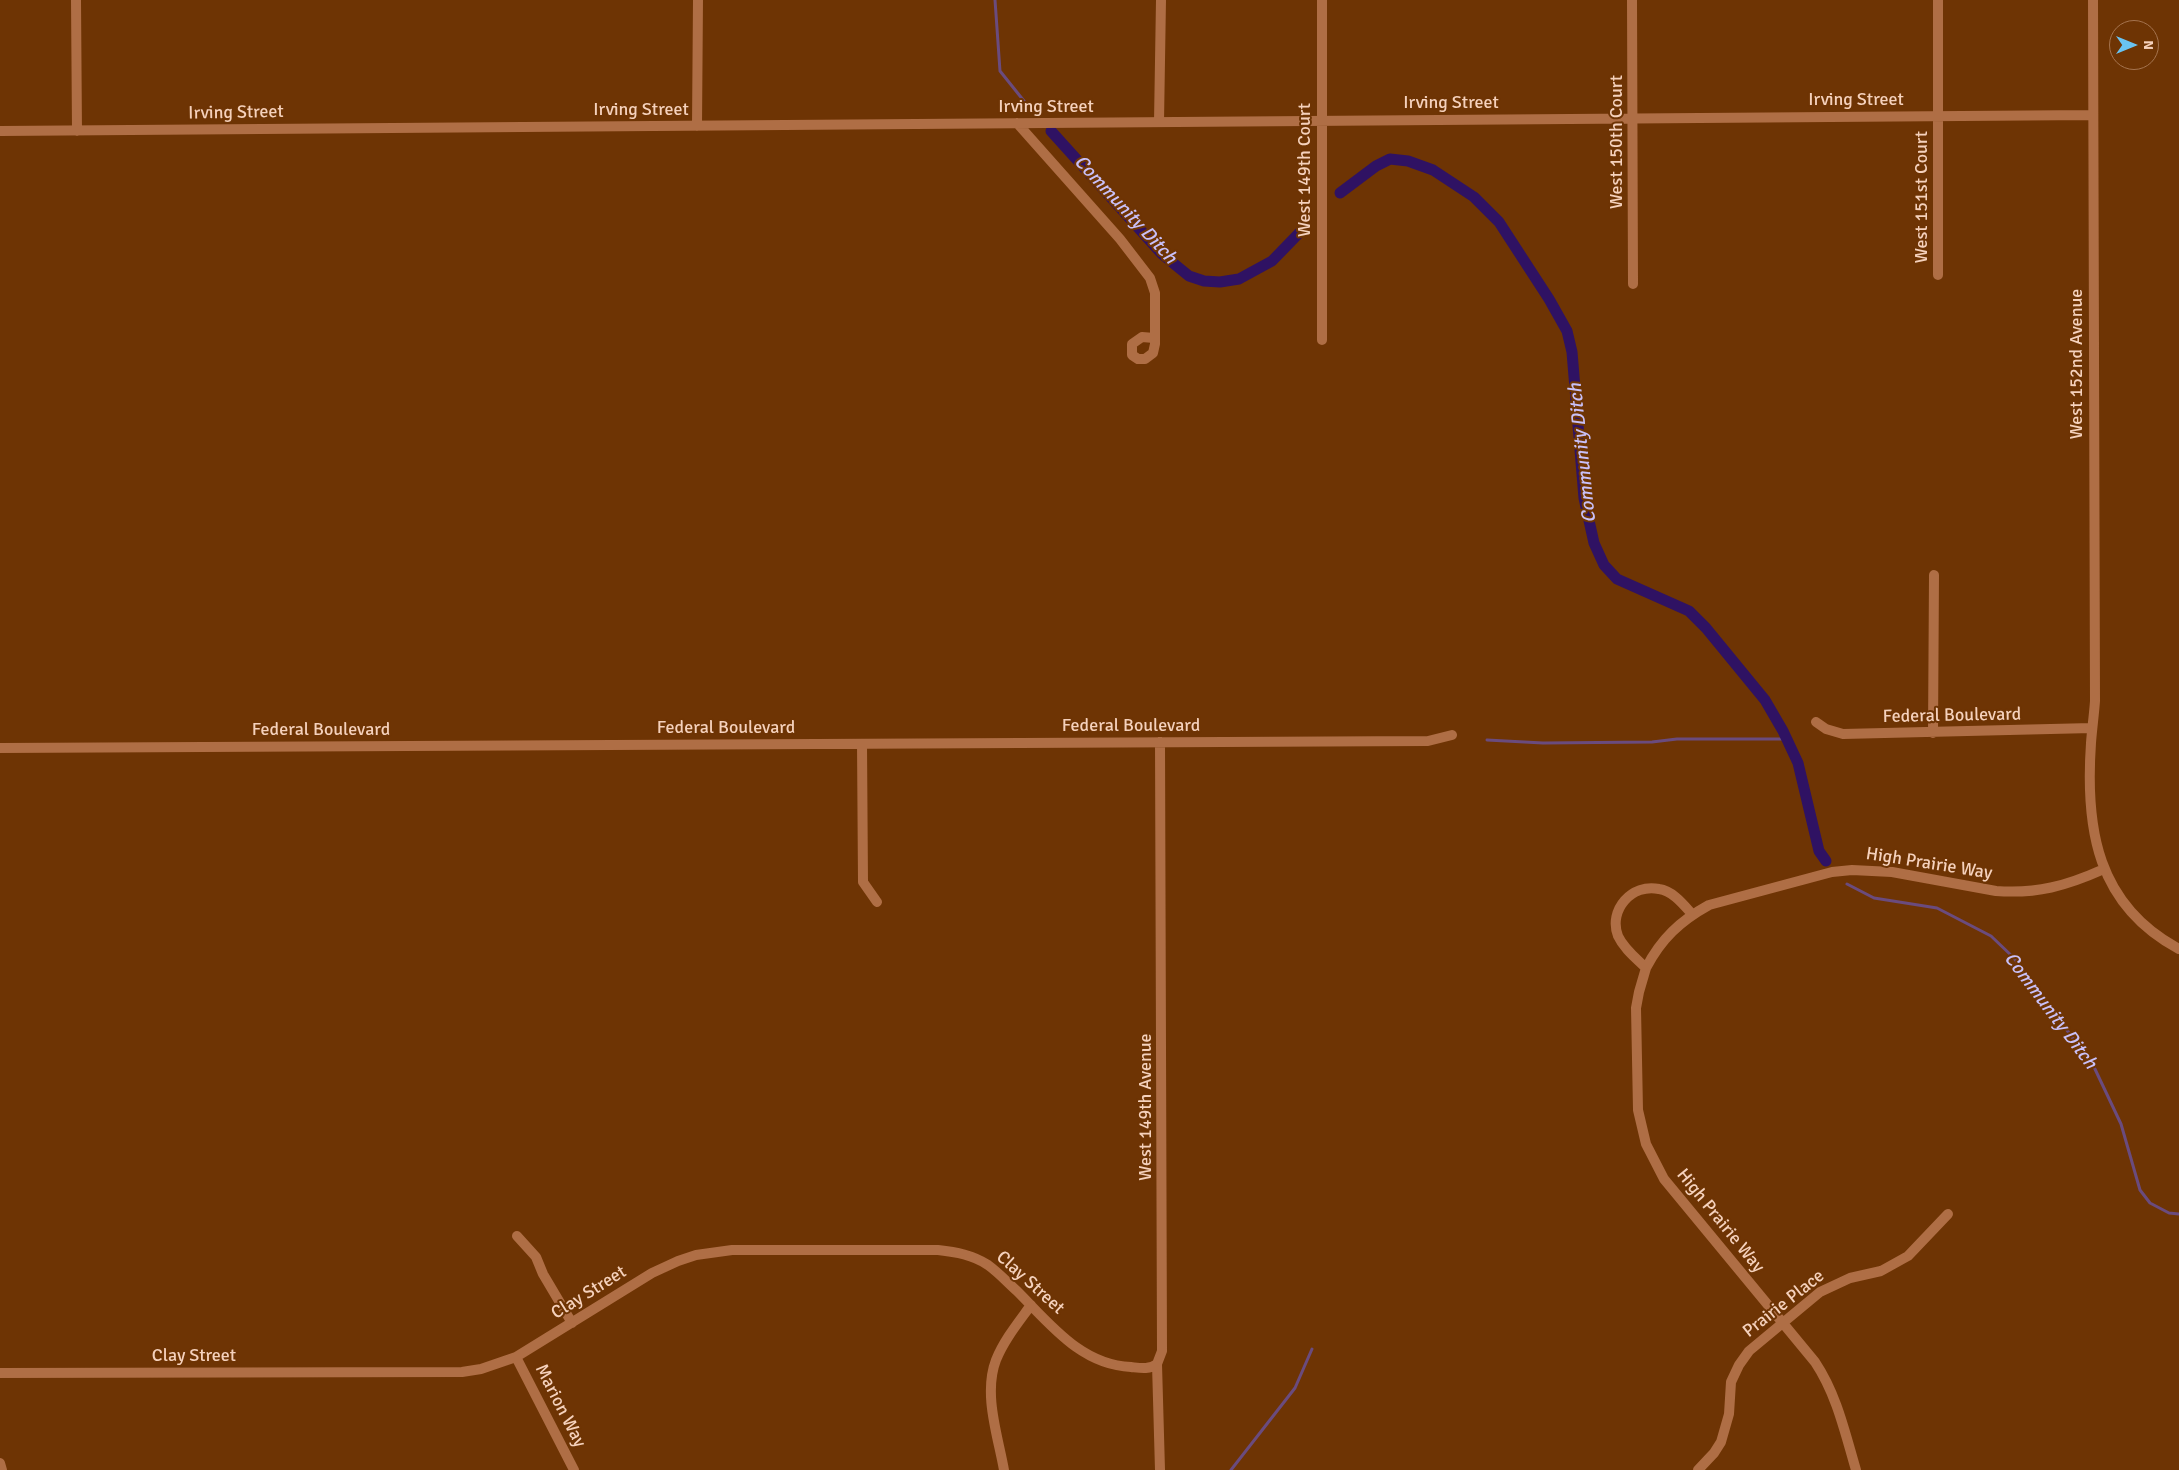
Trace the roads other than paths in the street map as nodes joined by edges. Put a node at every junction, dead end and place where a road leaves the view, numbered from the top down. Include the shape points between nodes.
1 (76, 0) edge
2 (698, 0) edge
3 (1161, 0) edge
4 (1322, 0) edge
5 (1632, 0) edge
6 (1938, 0) edge
7 (2093, 0) edge
8 (2092, 114) junction
9 (1938, 116) junction
10 (1633, 118) junction
11 (1321, 121) junction
12 (1159, 122) junction
13 (1017, 123) junction
14 (697, 126) junction
15 (0, 131) edge
16 (77, 131) junction
17 (1938, 275) dead end
18 (1633, 284) dead end
19 (1154, 338) dead end
20 (1322, 340) dead end
21 (1934, 575) dead end
22 (1816, 722) dead end
23 (2092, 728) junction
24 (1933, 733) junction
25 (1452, 735) dead end
26 (1160, 742) junction
27 (862, 744) junction
28 (0, 748) edge
29 (2104, 869) junction
30 (877, 902) dead end
31 (1692, 914) junction
32 (2179, 950) edge
33 (1646, 968) junction
34 (1948, 1214) dead end
35 (518, 1236) dead end
36 (1031, 1305) junction
37 (572, 1323) junction
38 (1783, 1323) junction
39 (516, 1357) junction
40 (1157, 1364) junction
41 (0, 1373) edge
42 (0, 1463) edge
43 (2, 1470) edge
44 (574, 1470) edge
45 (1004, 1470) edge
46 (1160, 1470) edge
47 (1698, 1470) edge
48 (1856, 1470) edge

1 - 16 street
2 - 14 street
3 - 12 street
4 - 11 street, West 149th Court
5 - 10 street, West 150th Court
6 - 9 street, West 151st Court
7 - 8 street, West 152nd Avenue
8 - 9 street, Irving Street
8 - 23 street, West 152nd Avenue via 2095,701
9 - 10 street, Irving Street
9 - 17 street, West 151st Court
10 - 11 street, Irving Street
10 - 18 street, West 150th Court
11 - 12 street, Irving Street
11 - 20 street, West 149th Court
12 - 13 street, Irving Street
13 - 14 street, Irving Street
13 - 19 street via 1115,232 1150,278 1155,293
14 - 16 street, Irving Street
15 - 16 street, Irving Street
21 - 24 street
22 - 24 street, Federal Boulevard via 1843,734
23 - 24 street, Federal Boulevard
23 - 29 street, West 152nd Avenue via 2090,805
25 - 26 street, Federal Boulevard via 1428,741
26 - 27 street, Federal Boulevard
26 - 40 street, West 149th Avenue via 1162,1313 1161,1357
27 - 28 street, Federal Boulevard
27 - 30 street via 863,882
29 - 31 street, High Prairie Way via 2059,887 2016,892 1892,872 1832,872 1724,900
29 - 32 street, West 152nd Avenue via 2134,917
31 - 33 street, High Prairie Way via 1663,940
31 - 33 street via 1670,892 1661,889 1640,889 1626,899 1616,916 1618,936
33 - 38 street, High Prairie Way via 1636,1008 1638,1110 1646,1144 1664,1179
34 - 38 street, Prairie Place via 1902,1260 1835,1284 1820,1292
35 - 37 street via 536,1257
36 - 37 street, Clay Street via 987,1264 952,1251 732,1250 678,1261 652,1273
36 - 40 street, Clay Street via 1065,1339 1097,1361 1133,1368 1149,1368
36 - 45 street via 1000,1350 992,1373 993,1409
37 - 39 street, Clay Street
38 - 47 street, Prairie Place via 1749,1351 1739,1365 1731,1382 1726,1429 1714,1453
38 - 48 street, High Prairie Way via 1825,1377
39 - 41 street, Clay Street via 462,1372
39 - 44 street, Marion Way
40 - 46 street, West 149th Avenue
42 - 43 street

